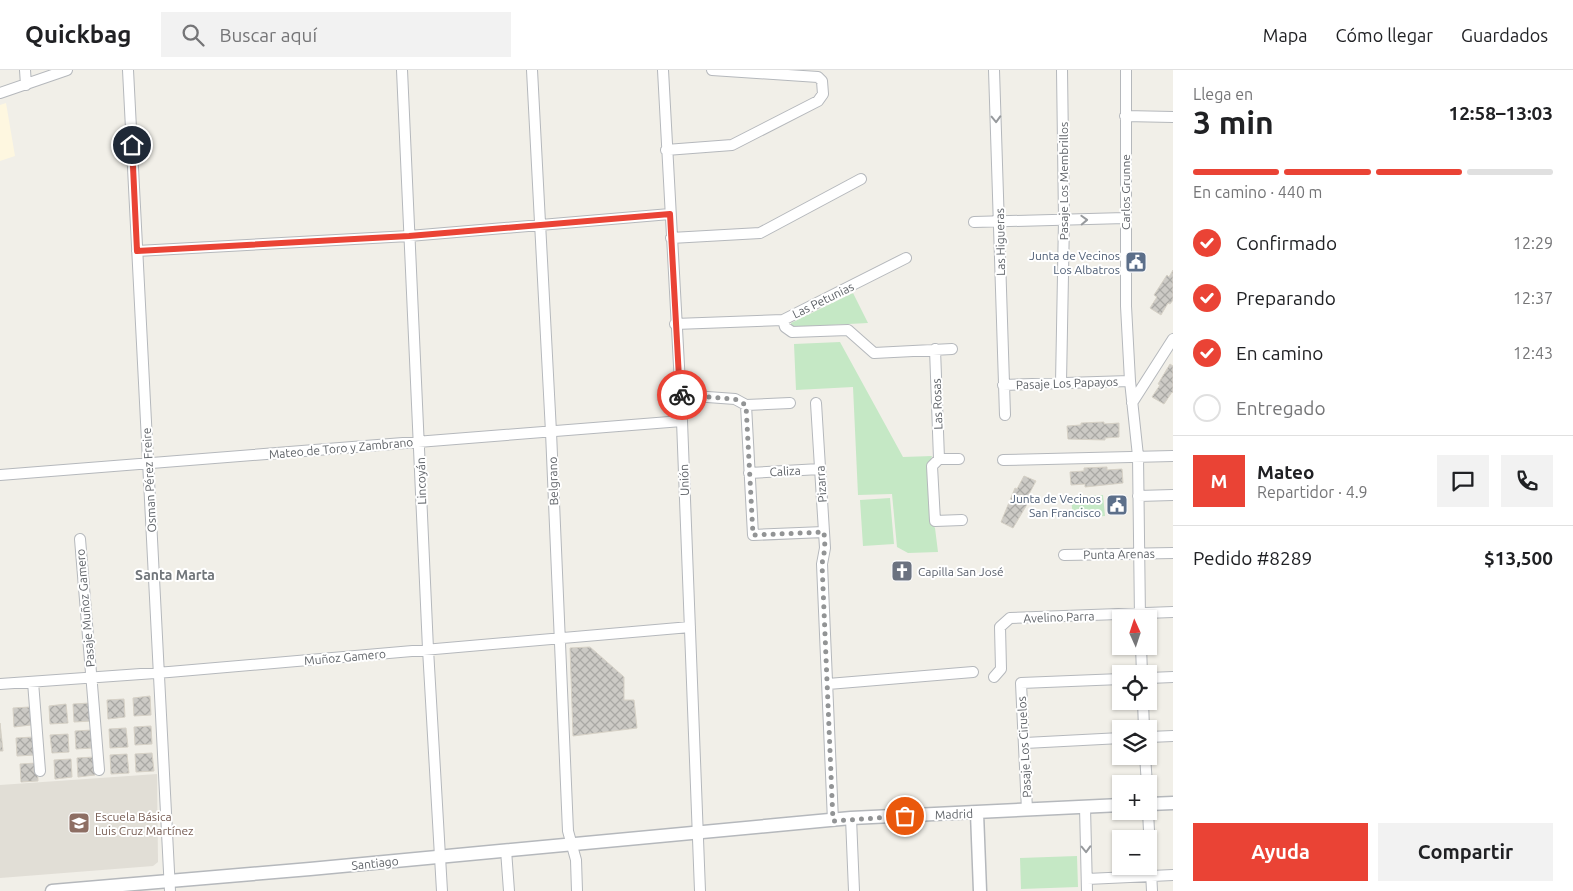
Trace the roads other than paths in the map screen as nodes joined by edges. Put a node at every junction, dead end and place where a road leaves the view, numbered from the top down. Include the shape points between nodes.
1 (25, 70) edge
2 (67, 70) edge
3 (128, 70) edge
4 (402, 70) edge
5 (532, 70) edge
6 (663, 70) edge
7 (712, 70) edge
8 (994, 70) edge
9 (1062, 70) edge
10 (1126, 70) edge
11 (26, 85) junction
12 (0, 94) edge
13 (1125, 116) junction
14 (1173, 117) edge
15 (666, 150) junction
16 (861, 179) dead end
17 (670, 214) junction
18 (1125, 218) junction
19 (1064, 220) junction
20 (974, 222) dead end
21 (1000, 222) junction
22 (540, 224) junction
23 (409, 236) junction
24 (671, 238) junction
25 (137, 251) junction
26 (906, 258) dead end
27 (783, 320) junction
28 (675, 324) junction
29 (1173, 339) edge
30 (952, 348) dead end
31 (935, 350) junction
32 (1130, 381) junction
33 (1061, 383) junction
34 (1003, 385) junction
35 (680, 396) junction
36 (790, 403) dead end
37 (816, 403) dead end
38 (1132, 403) junction
39 (746, 405) junction
40 (1005, 415) dead end
41 (682, 421) junction
42 (551, 432) junction
43 (420, 442) junction
44 (1138, 456) junction
45 (1173, 456) edge
46 (939, 459) junction
47 (959, 459) dead end
48 (1002, 460) dead end
49 (148, 463) junction
50 (820, 469) junction
51 (749, 473) junction
52 (0, 475) edge
53 (1173, 495) edge
54 (1138, 496) junction
55 (962, 520) dead end
56 (824, 532) junction
57 (80, 539) dead end
58 (1139, 553) junction
59 (1173, 553) edge
60 (1064, 555) dead end
61 (1140, 610) edge
62 (1173, 612) edge
63 (1158, 614) edge
64 (1112, 617) edge
65 (690, 627) junction
66 (560, 638) junction
67 (428, 650) junction
68 (159, 672) junction
69 (972, 672) dead end
70 (994, 677) dead end
71 (1173, 677) edge
72 (91, 678) junction
73 (1157, 678) edge
74 (1112, 679) edge
75 (33, 682) junction
76 (0, 684) edge
77 (828, 684) junction
78 (1173, 736) edge
79 (1157, 737) edge
80 (1112, 738) edge
81 (1025, 743) junction
82 (99, 770) dead end
83 (40, 772) dead end
84 (1173, 803) edge
85 (1157, 804) edge
86 (1112, 805) edge
87 (1084, 807) junction
88 (1027, 810) junction
89 (977, 814) junction
90 (851, 818) junction
91 (1148, 820) edge
92 (833, 821) junction
93 (698, 832) junction
94 (571, 845) junction
95 (506, 850) junction
96 (440, 856) junction
97 (1173, 875) edge
98 (1151, 876) junction
99 (1087, 878) junction
100 (170, 886) edge
101 (52, 891) edge
102 (442, 891) edge
103 (509, 891) edge
104 (578, 891) edge
105 (700, 891) edge
106 (854, 891) edge
107 (980, 891) edge
108 (1087, 891) edge
109 (1152, 891) edge

1 - 11 street
2 - 11 street
3 - 25 street, Osman Pérez Freire
4 - 23 street, Lincoyán
5 - 22 street, Belgrano
6 - 15 street, Unión
7 - 15 street via 818,77 824,87 823,94 818,101 732,145
8 -> 21 street, Las Higueras
9 - 19 street, Pasaje Los Membrillos
10 - 13 street, Carlos Grunne
11 - 12 street
13 - 14 street
13 - 18 street, Carlos Grunne
15 - 17 street, Unión
16 - 24 street via 760,234
17 - 22 street
17 - 24 street, Unión
19 -> 18 street
18 - 32 street, Carlos Grunne
19 - 21 street
19 - 33 street, Pasaje Los Membrillos
20 - 21 street
21 - 34 street, Las Higueras
22 - 23 street
22 - 42 street, Belgrano
23 - 25 street
23 - 43 street, Lincoyán
24 - 28 street, Unión
25 - 49 street, Osman Pérez Freire
26 - 27 street, Las Petunias
27 - 28 street, Las Petunias
27 - 31 street via 785,327 792,332 848,330 874,353
28 - 35 street, Unión
29 - 38 street
30 - 31 street
31 - 46 street, Las Rosas
32 - 33 street, Pasaje Los Papayos
32 - 38 street, Carlos Grunne
33 - 34 street, Pasaje Los Papayos
34 - 40 street, Las Higueras
35 - 39 street via 735,399
35 - 41 street, Unión
36 - 39 street
37 - 50 street, Pizarra
38 - 44 street, Carlos Grunne
39 - 51 street
41 - 42 street, Mateo de Toro y Zambrano
41 - 65 street, Unión
42 - 43 street, Mateo de Toro y Zambrano
42 - 66 street, Belgrano
43 - 49 street, Mateo de Toro y Zambrano
43 - 67 street, Lincoyán
44 - 45 street
44 - 48 street
44 - 54 street, Carlos Grunne
46 - 47 street
46 - 55 street, Las Rosas via 932,466 935,521
49 - 52 street, Mateo de Toro y Zambrano
49 - 68 street, Osman Pérez Freire
50 - 51 street, Caliza
50 - 56 street, Pizarra
51 - 56 street via 753,535
53 - 54 street
54 - 58 street, Carlos Grunne
56 - 77 street, Pizarra via 822,564
57 - 72 street, Pasaje Muñoz Gamero
58 - 59 street, Punta Arenas
58 - 60 street, Punta Arenas
58 - 61 street, Carlos Grunne
62 - 63 street, Avelino Parra
64 - 70 street, Avelino Parra via 1010,618 1000,627 1000,669
65 - 66 street, Muñoz Gamero
65 - 93 street, Unión
66 - 67 street, Muñoz Gamero
66 - 94 street, Belgrano
67 - 68 street, Muñoz Gamero
67 - 96 street, Lincoyán
68 - 72 street, Muñoz Gamero
68 - 100 street, Osman Pérez Freire
69 - 77 street
71 - 73 street
72 - 75 street, Muñoz Gamero
72 - 82 street, Pasaje Muñoz Gamero
74 - 81 street, Pasaje Los Ciruelos via 1021,684
75 - 76 street, Muñoz Gamero
75 - 83 street
77 - 92 street, Pizarra
78 - 79 street
80 - 81 street
81 - 88 street, Pasaje Los Ciruelos
84 - 85 street
86 - 87 street, Madrid
87 - 88 street, Madrid
87 -> 99 street
88 - 89 street, Madrid
89 - 90 street, Madrid
89 - 107 street
90 - 92 street, Madrid
90 - 106 street
91 - 98 street
92 - 93 street, Madrid
93 - 94 street, Santiago
93 - 105 street, Unión
94 - 95 street, Santiago
94 - 104 street, Belgrano via 576,860
95 - 96 street, Santiago
95 - 103 street
96 - 100 street, Santiago
96 - 102 street, Lincoyán
97 - 98 street
98 - 99 street
98 - 109 street
99 - 108 street
100 - 101 street, Santiago

